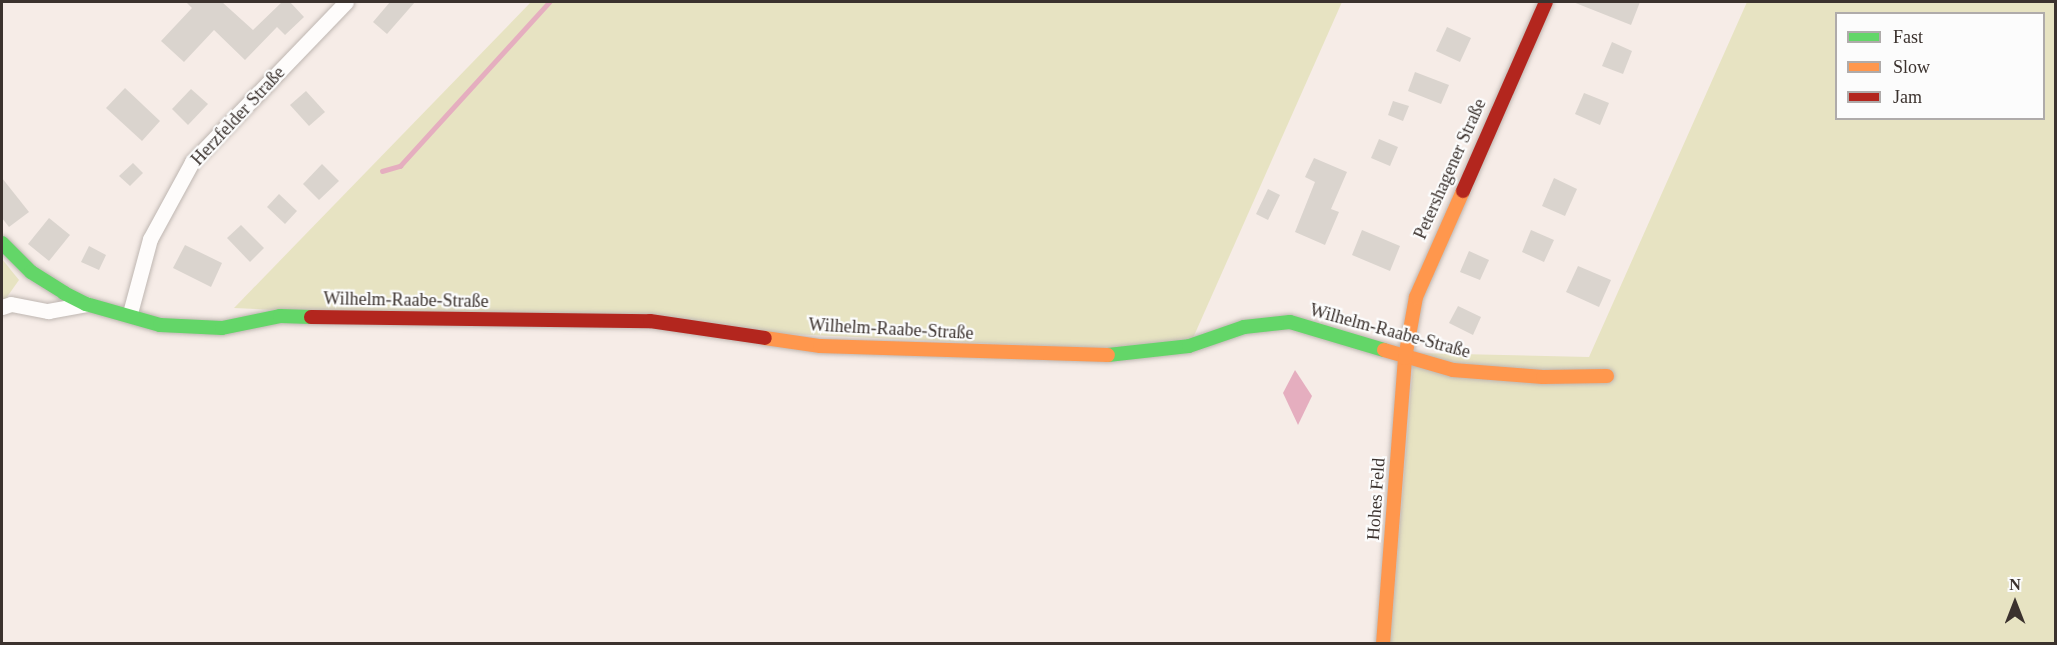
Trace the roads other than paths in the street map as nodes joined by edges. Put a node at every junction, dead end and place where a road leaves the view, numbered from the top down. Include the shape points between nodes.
1 (346, 2) edge
2 (1546, 2) edge
3 (2, 243) edge
4 (86, 304) junction
5 (2, 307) edge
6 (130, 313) junction
7 (1405, 358) junction
8 (1607, 376) dead end
9 (1383, 644) edge

1 - 6 street, Herzfelder Straße via 192,162 150,239
2 - 7 street, Petershagener Straße via 1431,256 1416,297
3 - 4 street, Wilhelm-Raabe-Straße via 31,272
4 - 5 street via 48,311 11,304
4 - 6 street, Wilhelm-Raabe-Straße
6 - 7 street, Wilhelm-Raabe-Straße via 160,325 222,328 280,316 598,319 721,330 820,346 1029,355 1133,355 1189,346 1244,327 1290,322
7 - 8 street, Wilhelm-Raabe-Straße via 1478,373 1543,378
7 - 9 street, Hohes Feld

